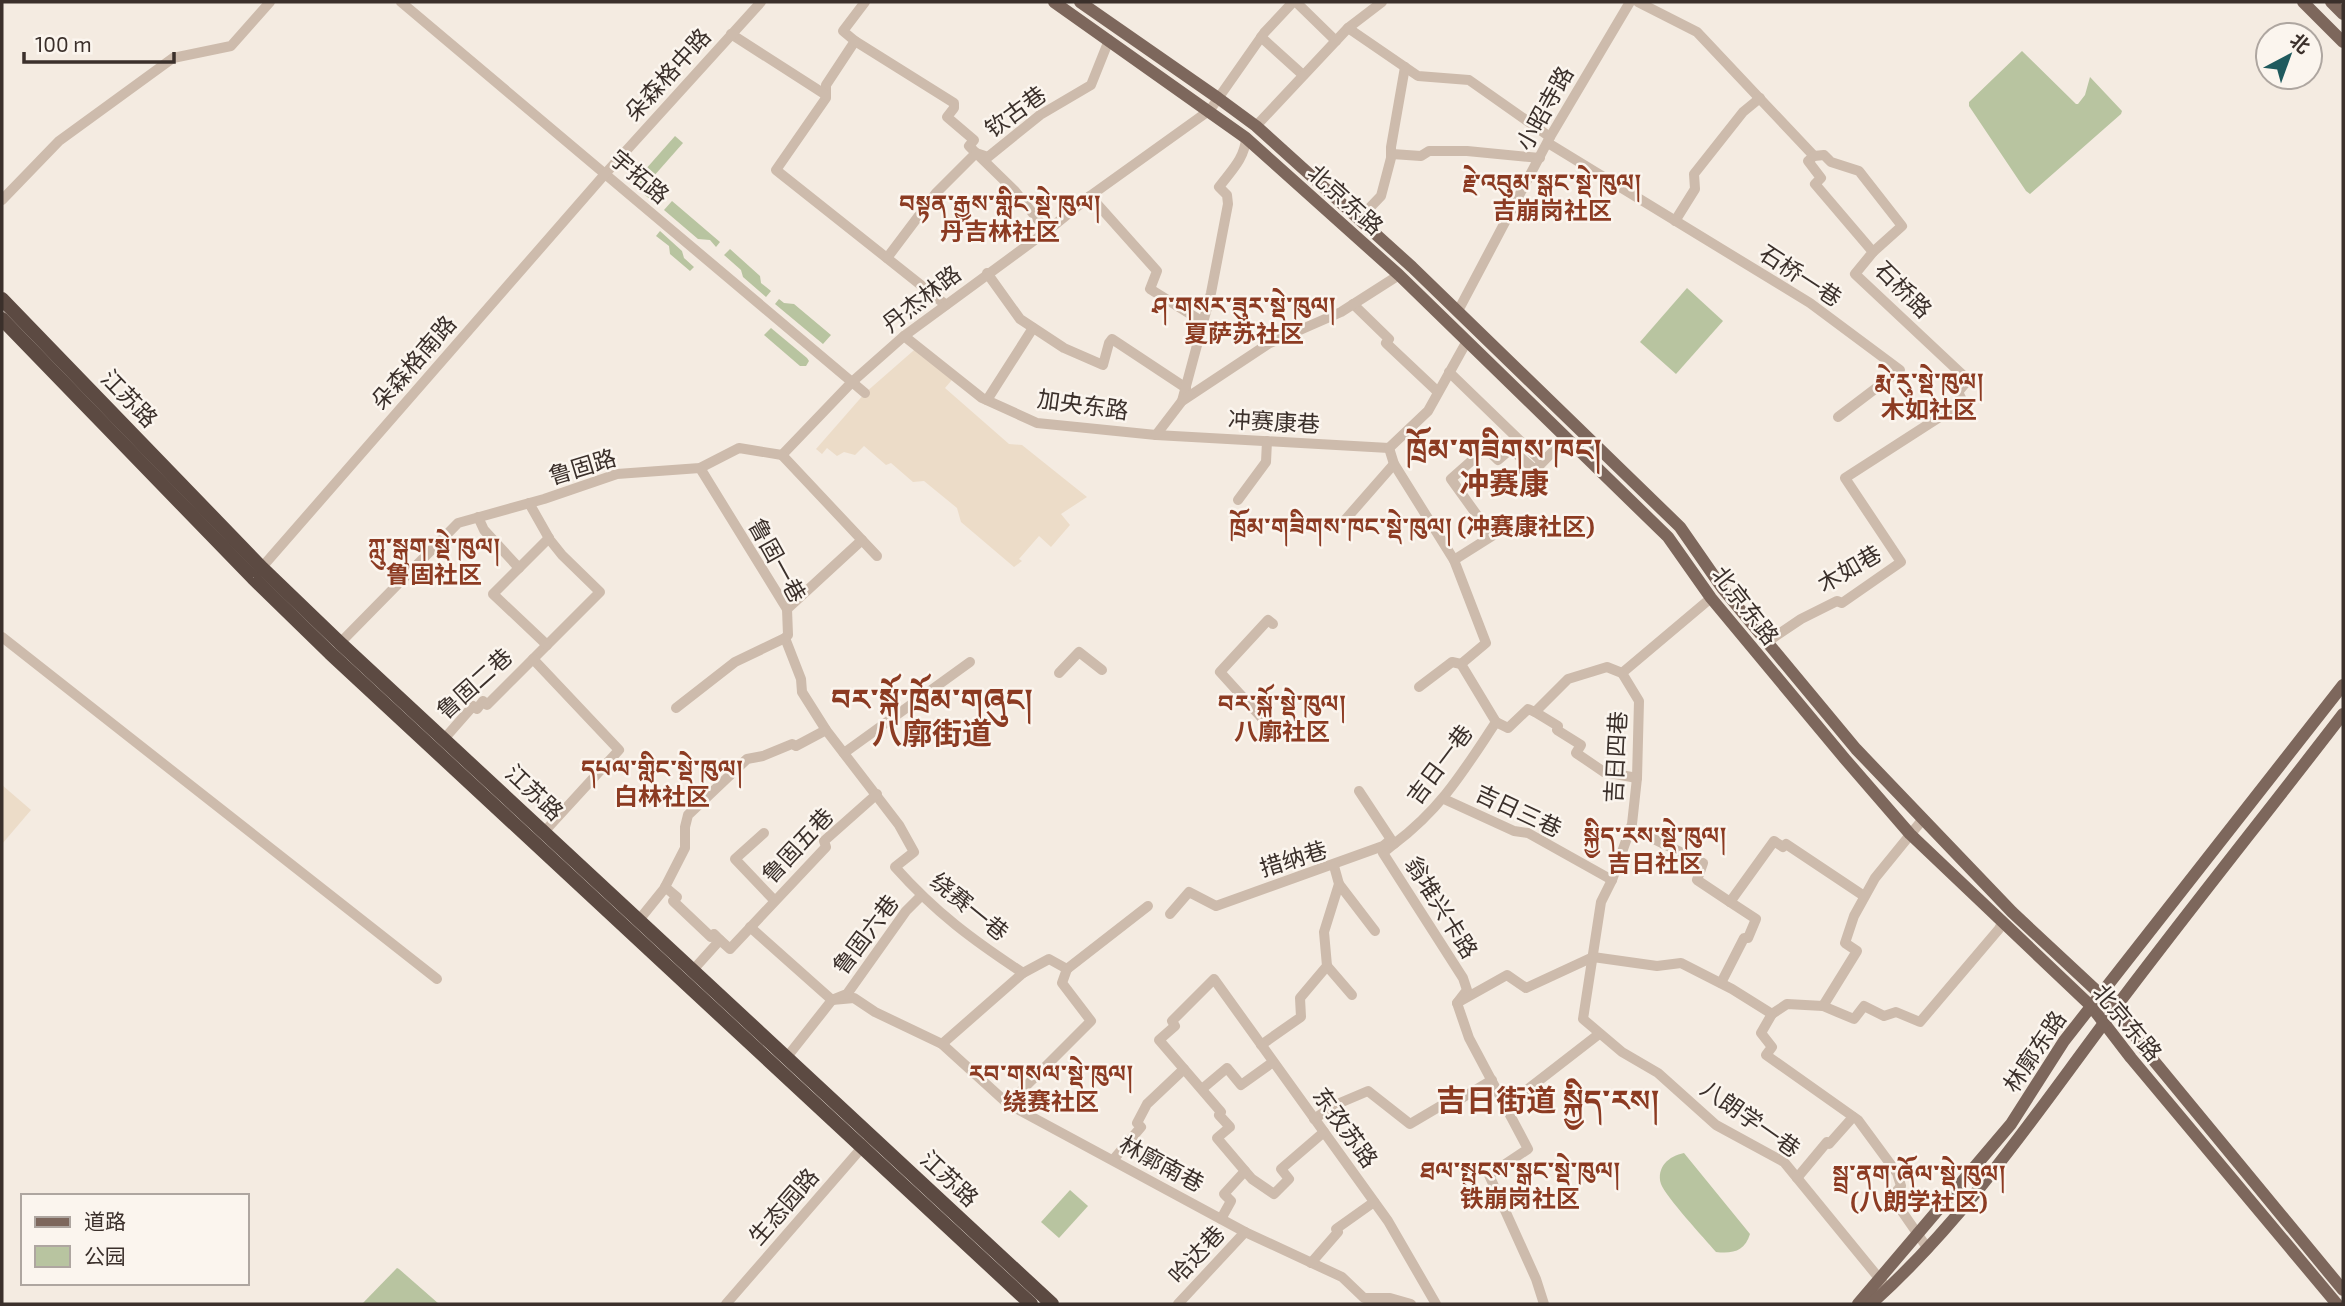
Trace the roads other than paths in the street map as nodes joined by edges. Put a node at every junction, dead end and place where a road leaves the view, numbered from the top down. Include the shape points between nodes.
1 (270, 2) edge
2 (401, 2) edge
3 (761, 2) edge
4 (865, 2) edge
5 (1054, 2) edge
6 (1296, 2) edge
7 (1382, 2) edge
8 (1630, 2) edge
9 (1638, 2) edge
10 (2303, 2) edge
11 (2331, 2) edge
12 (1087, 4) edge
13 (2343, 14) edge
14 (1348, 28) junction
15 (731, 34) junction
16 (1261, 37) junction
17 (1109, 40) junction
18 (855, 41) junction
19 (1336, 41) junction
20 (2343, 42) edge
21 (1405, 67) junction
22 (1303, 75) junction
23 (826, 95) junction
24 (1219, 98) junction
25 (1760, 98) junction
26 (1210, 110) junction
27 (1256, 126) junction
28 (1246, 138) junction
29 (1549, 140) junction
30 (976, 153) junction
31 (1392, 154) junction
32 (1814, 156) junction
33 (1540, 158) junction
34 (605, 174) junction
35 (1090, 196) junction
36 (2, 200) edge
37 (1359, 219) junction
38 (1675, 221) junction
39 (1047, 230) junction
40 (1873, 252) junction
41 (887, 258) junction
42 (987, 273) junction
43 (1399, 275) junction
44 (2, 299) edge
45 (946, 304) junction
46 (1353, 304) junction
47 (1458, 311) junction
48 (1203, 322) junction
49 (8, 325) edge
50 (1033, 328) junction
51 (904, 335) junction
52 (1467, 341) junction
53 (1449, 372) junction
54 (852, 382) junction
55 (1186, 388) junction
56 (866, 393) dead end
57 (1438, 393) junction
58 (987, 400) junction
59 (1182, 401) junction
60 (1838, 417) dead end
61 (1156, 435) junction
62 (1566, 438) junction
63 (1267, 441) junction
64 (1389, 448) junction
65 (782, 455) junction
66 (1542, 462) junction
67 (1394, 464) junction
68 (700, 468) junction
69 (1845, 478) joint
70 (1238, 500) dead end
71 (529, 503) junction
72 (478, 517) junction
73 (1345, 520) dead end
74 (549, 538) junction
75 (862, 540) junction
76 (877, 556) dead end
77 (1454, 560) junction
78 (519, 568) junction
79 (258, 573) junction
80 (1711, 598) junction
81 (787, 609) junction
82 (1273, 624) dead end
83 (2, 637) edge
84 (785, 638) junction
85 (1767, 642) junction
86 (340, 643) junction
87 (545, 643) junction
88 (533, 659) junction
89 (970, 662) dead end
90 (1461, 664) junction
91 (1102, 670) dead end
92 (1059, 673) dead end
93 (1622, 673) junction
94 (2343, 685) edge
95 (1419, 687) dead end
96 (676, 708) dead end
97 (1535, 712) junction
98 (2343, 714) edge
99 (1496, 722) junction
100 (1269, 726) dead end
101 (826, 730) junction
102 (444, 739) junction
103 (844, 753) junction
104 (1637, 778) junction
105 (1359, 791) dead end
106 (877, 794) junction
107 (1444, 799) junction
108 (1923, 818) junction
109 (1631, 828) junction
110 (544, 832) junction
111 (764, 833) dead end
112 (1910, 834) junction
113 (1392, 843) junction
114 (1383, 853) junction
115 (1334, 866) junction
116 (895, 867) joint
117 (1612, 880) junction
118 (1339, 884) junction
119 (665, 887) junction
120 (921, 896) junction
121 (1864, 896) junction
122 (774, 900) junction
123 (1730, 902) junction
124 (1216, 904) dead end
125 (1148, 906) dead end
126 (1170, 914) dead end
127 (639, 920) junction
128 (2002, 923) junction
129 (750, 927) junction
130 (1375, 931) dead end
131 (720, 940) junction
132 (1593, 957) junction
133 (1327, 966) junction
134 (1068, 969) junction
135 (693, 970) junction
136 (1023, 973) junction
137 (437, 979) dead end
138 (1721, 983) junction
139 (2100, 994) junction
140 (1352, 995) dead end
141 (832, 1000) junction
142 (1457, 1003) junction
143 (1823, 1006) junction
144 (2091, 1006) junction
145 (2115, 1008) junction
146 (1772, 1014) junction
147 (2104, 1024) junction
148 (1599, 1034) junction
149 (942, 1044) junction
150 (1261, 1045) junction
151 (786, 1057) junction
152 (1273, 1062) junction
153 (1184, 1069) junction
154 (1492, 1080) junction
155 (1202, 1089) junction
156 (1008, 1104) junction
157 (1506, 1106) junction
158 (1853, 1116) junction
159 (1314, 1119) junction
160 (1324, 1132) junction
161 (1133, 1139) dead end
162 (867, 1142) junction
163 (1115, 1158) junction
164 (1245, 1171) junction
165 (1797, 1178) junction
166 (1374, 1202) junction
167 (1221, 1219) junction
168 (1245, 1231) junction
169 (1919, 1235) junction
170 (1928, 1249) junction
171 (1311, 1263) junction
172 (1885, 1284) junction
173 (2343, 1290) edge
174 (1366, 1301) edge
175 (726, 1304) edge
176 (1031, 1304) edge
177 (1052, 1304) edge
178 (1178, 1304) edge
179 (1410, 1304) edge
180 (1436, 1304) edge
181 (1544, 1304) edge
182 (1858, 1304) edge
183 (1871, 1304) edge
184 (2337, 1304) edge

1 - 36 street via 231,47 173,58 59,141
2 - 34 street, 宇拓路
3 - 15 street, 朵森格中路
4 - 18 street via 843,31
5 - 17 main road, 北京东路
6 - 16 street, 丹杰林路
6 - 19 street
7 - 14 street
8 - 29 street, 小昭寺路
9 - 25 street via 1697,32
10 - 20 main road
11 - 13 main road
12 - 24 main road, 北京东路
14 - 19 street
14 - 21 street, 石桥一巷
15 - 23 street
15 - 34 street, 朵森格中路
16 - 22 street
16 - 24 street, 丹杰林路
17 - 26 main road, 北京东路
17 - 30 street, 钦古巷 via 1091,85 1040,115 988,157
18 - 23 street via 826,85
18 - 30 street via 954,103 947,117 974,140 969,146
19 - 22 street
21 - 29 street, 石桥一巷 via 1418,76 1469,79
21 - 31 street
22 - 27 street
23 - 41 street via 776,170
24 - 26 street, 丹杰林路
24 - 27 main road, 北京东路
25 - 32 street
25 - 38 street via 1743,112 1694,174 1695,189
26 - 28 main road, 北京东路
26 - 35 street, 丹杰林路
27 - 37 main road, 北京东路
28 - 43 main road, 北京东路
28 - 48 street via 1241,158 1219,187 1228,204
29 - 33 street, 小昭寺路
29 - 38 street, 石桥一巷
30 - 39 street, 钦古巷 via 1016,191
30 - 41 street via 936,193
31 - 33 street via 1453,151
31 - 37 street via 1381,196
32 - 40 street, 石桥路 via 1808,161 1821,178 1815,184
32 - 40 street via 1824,155 1859,171 1902,226
33 - 47 street, 小昭寺路
34 - 54 street, 宇拓路
34 - 79 street, 朵森格南路
35 - 39 street, 丹杰林路
35 - 48 street via 1157,271 1150,289
37 - 47 main road, 北京东路
38 - 60 street, 石桥一巷 via 1810,303 1900,370
39 - 42 street, 丹杰林路
40 - 69 street, 石桥路 via 1855,274 1968,380 1958,392 1963,402
41 - 45 street
42 - 45 street, 丹杰林路
42 - 50 street via 1020,319
43 - 46 street
43 - 52 main road, 北京东路
44 - 49 highway, 江苏路
45 - 51 street, 丹杰林路
46 - 57 street
46 - 59 street via 1268,344
47 - 85 main road, 北京东路 via 1680,527
48 - 55 street
49 - 79 highway, 江苏路
50 - 55 street via 1103,365 1112,339
50 - 58 street
51 - 54 street, 丹杰林路
51 - 58 street, 加央东路
52 - 53 street
52 - 62 main road, 北京东路
53 - 57 street
53 - 66 street
54 - 56 street, 宇拓路
54 - 65 street
55 - 59 street
57 - 64 street via 1428,411
58 - 61 street, 加央东路 via 1037,423
59 - 61 street
61 - 63 street, 冲赛康巷
62 - 66 street
62 - 80 main road, 北京东路 via 1668,537
63 - 64 street, 冲赛康巷
63 - 70 street via 1266,462
64 - 67 street
65 - 68 street, 鲁固路 via 739,448
65 - 75 street
66 - 77 street via 1535,470 1511,449 1498,460 1486,448 1451,479 1492,536
67 - 73 street
67 - 77 street
68 - 71 street, 鲁固路 via 617,474
68 - 81 street, 鲁固一巷
69 - 85 street, 木如巷 via 1901,562 1842,603 1837,601 1801,619
71 - 72 street, 鲁固路
71 - 74 street, 鲁固二巷
72 - 78 street
72 - 86 street, 鲁固路 via 458,523
74 - 78 street
74 - 87 street, 鲁固二巷 via 600,592
75 - 76 street
75 - 81 street
77 - 90 street via 1486,643
78 - 87 street, 鲁固二巷 via 494,594
79 - 86 highway, 江苏路
79 - 162 highway, 江苏路 via 340,662
80 - 93 street
80 - 112 main road, 北京东路
81 - 84 street, 鲁固一巷
82 - 100 street via 1268,620 1220,672
83 - 137 street
84 - 96 street via 735,662
84 - 101 street, 鲁固一巷 via 802,692
85 - 108 main road, 北京东路 via 1856,749
86 - 102 highway, 江苏路
87 - 88 street, 鲁固二巷
88 - 102 street, 鲁固二巷 via 487,705 483,701 477,709 473,706
88 - 110 street, 鲁固二巷 via 620,750
89 - 103 street
90 - 95 street via 1452,662
90 - 99 street, 吉日一巷
91 - 92 street via 1079,652
93 - 97 street via 1607,667 1568,679
93 - 104 street, 吉日四巷 via 1639,701
94 - 139 main road, 林廓东路
97 - 99 street via 1528,709 1508,728
97 - 104 street via 1581,745 1576,753 1604,772
98 - 145 main road, 林廓东路
99 - 107 street, 吉日一巷
101 - 103 street, 鲁固一巷
101 - 119 street via 796,746 747,759 688,815 685,848
102 - 110 highway, 江苏路
103 - 106 street, 鲁固一巷
104 - 109 street, 吉日四巷
105 - 113 street, 翁堆兴卡路
106 - 116 street, 鲁固一巷 via 914,852
106 - 122 street, 鲁固五巷 via 824,841 826,847
107 - 113 street, 吉日一巷 via 1419,826
107 - 117 street, 吉日三巷 via 1528,833
108 - 112 street
108 - 139 main road, 北京东路 via 2012,912
109 - 117 street, 吉日四巷
109 - 123 street via 1703,863 1696,880
110 - 127 highway, 江苏路
111 - 122 street via 736,859
112 - 121 street
112 - 128 main road, 北京东路
113 - 114 street, 翁堆兴卡路
113 - 126 street via 1216,906 1189,892
114 - 115 street, 措纳巷
114 - 142 street, 翁堆兴卡路 via 1463,978 1467,990
115 - 118 street
115 - 124 street, 措纳巷
116 - 120 street, 绕赛一巷
117 - 132 street, 吉日四巷 via 1601,902
118 - 130 street
118 - 133 street via 1324,932
119 - 127 street
119 - 131 street via 677,897 673,901
120 - 136 street, 绕赛一巷 via 967,936
120 - 141 street, 鲁固六巷 via 847,994
121 - 123 street via 1786,844 1783,847 1774,841
121 - 143 street via 1845,943 1857,951
122 - 129 street, 鲁固五巷
123 - 138 street via 1756,919
125 - 134 street
127 - 135 highway, 江苏路
128 - 143 street via 1920,1022 1896,1012 1884,1016 1864,1006 1854,1019
128 - 144 main road, 北京东路
129 - 131 street, 鲁固五巷 via 730,949
129 - 141 street
131 - 135 street
132 - 138 street via 1657,966 1681,963
132 - 142 street via 1526,988 1507,975
132 - 148 street, 八朗学一巷 via 1583,1019
133 - 140 street
133 - 150 street via 1300,998 1301,1017
134 - 136 street via 1049,959
134 - 156 street via 1062,983 1091,1021
135 - 151 highway, 江苏路
136 - 149 street
138 - 146 street
139 - 144 main road, 林廓东路
139 - 145 main road, 北京东路
141 - 149 street, 林廓南巷 via 854,998
141 - 151 street, 鲁固六巷
142 - 154 street, 翁堆兴卡路 via 1469,1038
143 - 146 street via 1787,1004
144 - 147 main road, 北京东路
144 - 169 main road, 林廓东路 via 2011,1124
145 - 147 main road, 林廓东路
145 - 173 main road, 北京东路
146 - 158 street via 1761,1033 1772,1046 1766,1055
147 - 170 main road, 林廓东路 via 2019,1140
147 - 184 main road, 北京东路
148 - 157 street
148 - 165 street, 八朗学一巷 via 1658,1073 1716,1125 1784,1162
149 - 156 street, 林廓南巷
150 - 152 street, 东孜苏路
150 - 153 street, 东孜苏路 via 1214,979 1159,1040
151 - 162 highway, 江苏路
152 - 155 street via 1241,1085 1227,1068
152 - 159 street, 东孜苏路
153 - 155 street
153 - 163 street via 1147,1104 1137,1123 1141,1127
154 - 157 street, 翁堆兴卡路
154 - 159 street via 1410,1124 1368,1091
155 - 164 street via 1230,1127 1217,1138
156 - 163 street, 林廓南巷
157 - 181 street, 翁堆兴卡路 via 1528,1149 1489,1175
158 - 165 street
158 - 169 street via 1897,1173 1901,1186 1892,1197
159 - 160 street, 东孜苏路
160 - 164 street via 1281,1169 1289,1179 1274,1194
160 - 166 street, 东孜苏路
161 - 163 street
162 - 175 street, 生态园路
162 - 176 highway, 江苏路
162 - 177 highway, 江苏路
163 - 167 street, 林廓南巷
164 - 167 street via 1224,1194 1231,1201
165 - 172 street, 八朗学一巷
166 - 171 street via 1336,1229
166 - 180 street, 东孜苏路
167 - 168 street, 林廓南巷
168 - 171 street, 林廓南巷
168 - 178 street, 哈达巷
169 - 170 street
169 - 172 main road, 林廓东路
170 - 172 main road, 林廓东路
171 - 174 street, 林廓南巷 via 1342,1277
172 - 182 main road, 林廓东路
172 - 183 main road, 林廓东路
174 - 179 street, 林廓南巷 via 1390,1298

